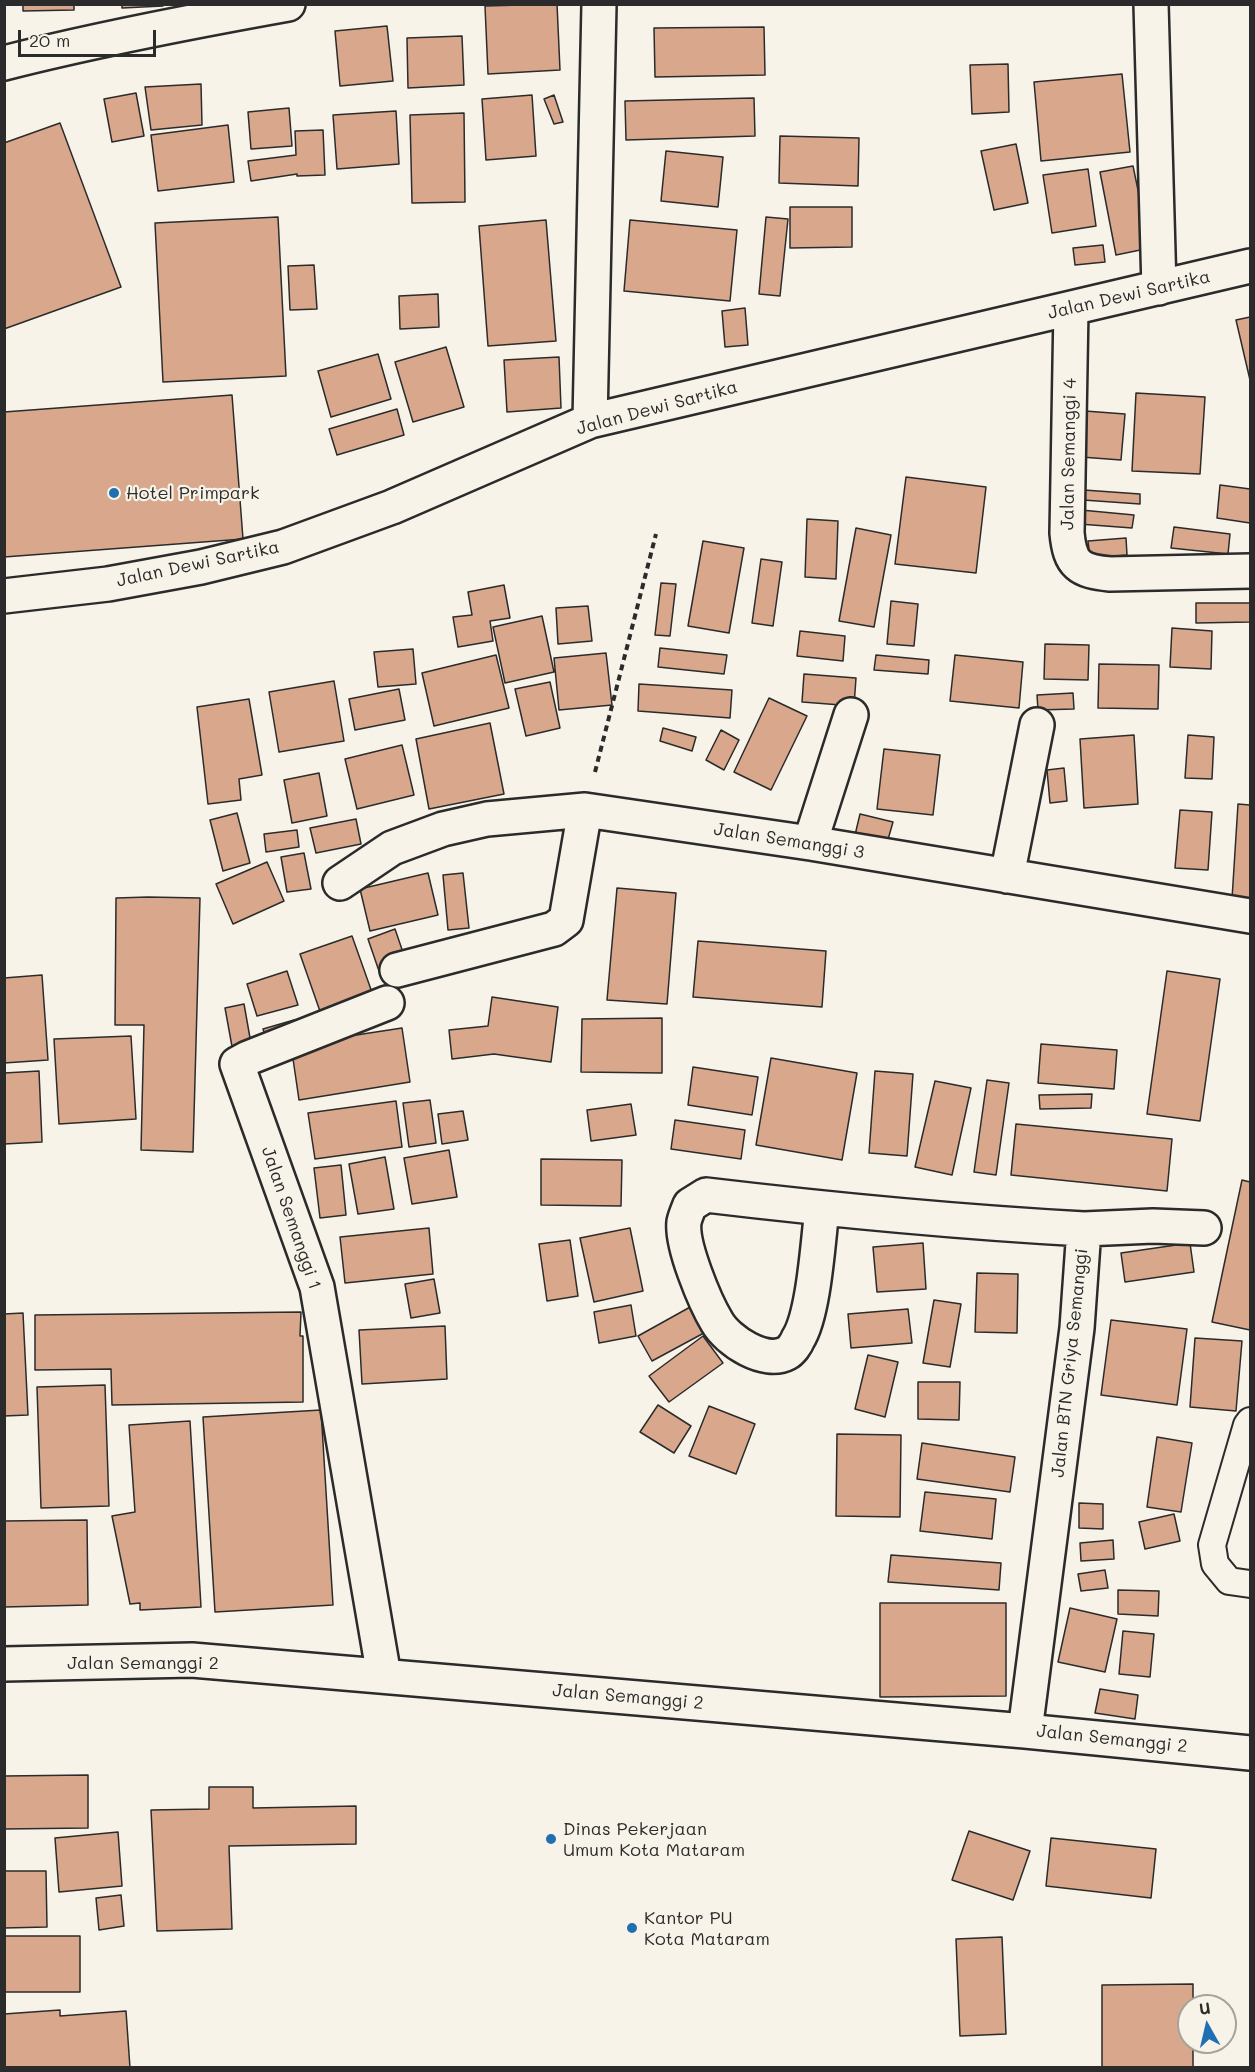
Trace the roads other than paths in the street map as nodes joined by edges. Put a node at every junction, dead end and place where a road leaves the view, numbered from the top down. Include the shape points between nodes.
1 (288, 4) edge
2 (599, 4) edge
3 (1151, 4) edge
4 (176, 14) edge
5 (4, 63) edge
6 (1251, 267) edge
7 (1159, 288) junction
8 (1071, 309) junction
9 (590, 421) junction
10 (1251, 571) edge
11 (4, 596) edge
12 (851, 715) dead end
13 (1037, 725) dead end
14 (585, 810) junction
15 (810, 843) junction
16 (1007, 876) junction
17 (340, 883) dead end
18 (1251, 916) edge
19 (397, 970) dead end
20 (387, 1003) dead end
21 (822, 1209) junction
22 (1204, 1228) dead end
23 (1084, 1229) junction
24 (1251, 1421) edge
25 (1251, 1584) edge
26 (4, 1664) edge
27 (384, 1676) junction
28 (1025, 1731) junction
29 (1251, 1753) edge

1 - 4 street
2 - 9 street
3 - 7 street
4 - 5 street
6 - 7 street, Jalan Dewi Sartika
7 - 8 street, Jalan Dewi Sartika
8 - 9 street, Jalan Dewi Sartika
8 - 10 street, Jalan Semanggi 4 via 1067,533 1068,548 1076,563 1088,572 1110,574
9 - 11 street, Jalan Dewi Sartika via 392,507 283,547 189,570
12 - 15 street
13 - 16 street
14 - 15 street, Jalan Semanggi 3
14 - 17 street, Jalan Semanggi 3 via 487,819 443,829 392,848
14 - 19 street via 566,920 554,929
15 - 16 street, Jalan Semanggi 3
16 - 18 street, Jalan Semanggi 3
20 - 27 street, Jalan Semanggi 1 via 237,1064 317,1287
21 - 21 street, Jalan BTN Griya Semanggi via 706,1195 690,1205 684,1224 689,1258 718,1323 754,1353 773,1358 788,1353 800,1337 810,1305
21 - 23 street, Jalan BTN Griya Semanggi
22 - 23 street
23 - 28 street, Jalan BTN Griya Semanggi via 1077,1328
24 - 25 lane via 1212,1545 1215,1564 1229,1581
26 - 27 street, Jalan Semanggi 2 via 192,1660
27 - 28 street, Jalan Semanggi 2
28 - 29 street, Jalan Semanggi 2

